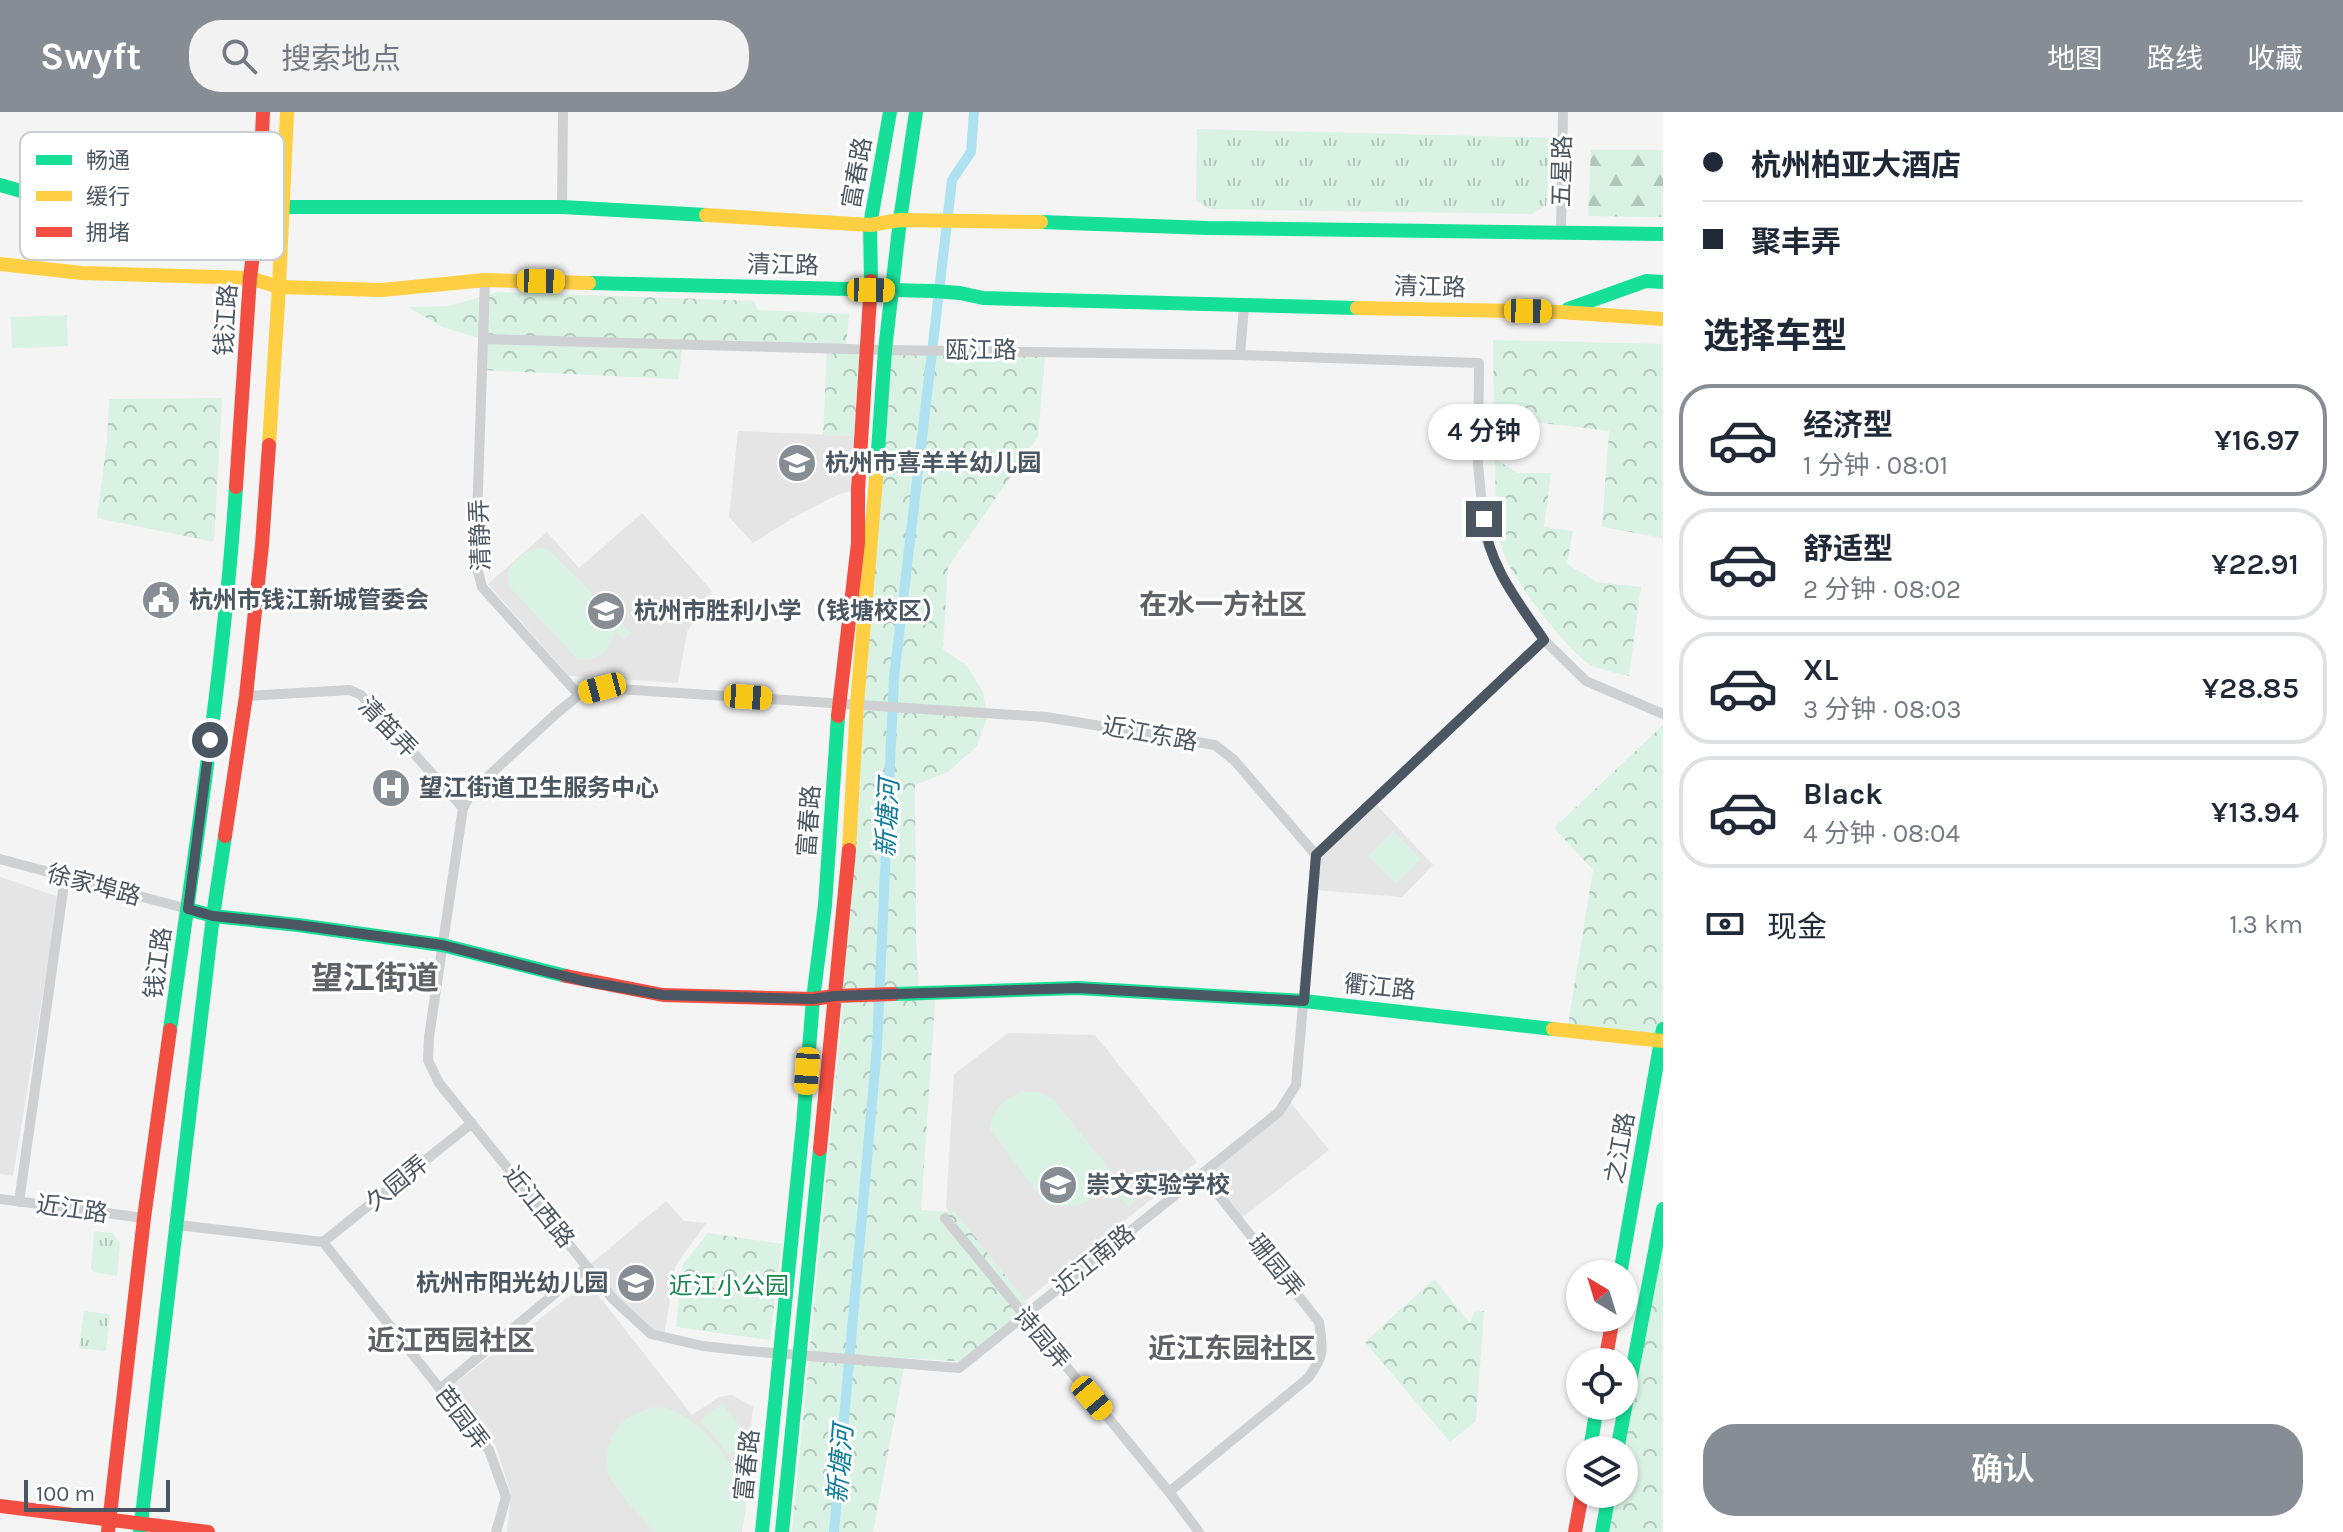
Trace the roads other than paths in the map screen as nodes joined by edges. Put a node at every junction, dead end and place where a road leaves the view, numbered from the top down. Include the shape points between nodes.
1 (263, 112) edge
2 (287, 112) edge
3 (563, 112) edge
4 (890, 112) edge
5 (916, 112) edge
6 (1563, 112) edge
7 (262, 132) edge
8 (284, 169) edge
9 (0, 185) edge
10 (20, 191) edge
11 (284, 207) edge
12 (562, 207) junction
13 (900, 220) junction
14 (870, 225) junction
15 (1561, 231) junction
16 (1663, 234) edge
17 (252, 260) edge
18 (280, 260) edge
19 (0, 264) edge
20 (250, 278) junction
21 (485, 280) junction
22 (1663, 282) edge
23 (279, 287) junction
24 (871, 290) junction
25 (893, 290) junction
26 (1244, 306) junction
27 (1560, 312) junction
28 (1663, 319) edge
29 (484, 339) junction
30 (868, 348) junction
31 (885, 350) junction
32 (1240, 355) junction
33 (1544, 640) junction
34 (579, 695) junction
35 (246, 696) junction
36 (839, 703) junction
37 (857, 704) junction
38 (1663, 714) edge
39 (463, 808) junction
40 (1316, 855) junction
41 (0, 859) edge
42 (65, 877) junction
43 (188, 909) junction
44 (213, 916) junction
45 (442, 945) junction
46 (834, 996) junction
47 (813, 999) junction
48 (1304, 1001) junction
49 (1662, 1037) edge
50 (472, 1123) junction
51 (1202, 1174) junction
52 (0, 1199) edge
53 (19, 1202) junction
54 (1663, 1209) edge
55 (144, 1218) junction
56 (945, 1218) dead end
57 (178, 1225) junction
58 (323, 1242) junction
59 (1622, 1260) edge
60 (587, 1267) junction
61 (1024, 1316) junction
62 (780, 1352) junction
63 (798, 1353) junction
64 (441, 1388) junction
65 (1620, 1436) edge
66 (1169, 1492) junction
67 (0, 1506) edge
68 (1579, 1508) edge
69 (1606, 1508) edge
70 (109, 1526) edge
71 (140, 1528) edge
72 (208, 1532) edge
73 (496, 1532) edge
74 (762, 1532) edge
75 (782, 1532) edge
76 (1199, 1532) edge
77 (1575, 1532) edge
78 (1602, 1532) edge

1 - 7 main road, 钱江路
2 - 8 main road, 钱江路
3 - 12 street
4 - 14 main road, 富春路
5 - 13 main road, 富春路
6 - 15 street, 五星路
9 - 10 main road, 清江路
11 - 12 main road, 清江路
12 - 14 main road, 清江路
13 - 14 main road, 清江路
13 - 15 main road, 清江路
13 - 25 main road, 富春路
14 - 24 main road, 富春路
15 - 16 main road, 清江路
17 - 20 main road, 钱江路
18 - 23 main road, 钱江路
19 - 20 main road, 清江路 via 82,273
20 - 23 main road, 清江路
20 - 43 main road, 钱江路 via 232,552
21 - 23 main road, 清江路 via 382,290
21 - 24 main road, 清江路
21 - 29 street, 清静弄
22 - 27 main road via 1646,281
23 - 35 main road, 钱江路
24 - 25 main road, 清江路
24 - 30 main road, 富春路
25 - 26 main road, 清江路
25 - 31 main road, 富春路
26 - 27 main road, 清江路
26 - 32 street
27 - 28 main road, 清江路
29 - 30 street, 瓯江路
29 - 34 street, 清静弄 via 476,549 482,587
30 - 31 street, 瓯江路
30 - 36 main road, 富春路 via 858,543
31 - 32 street, 瓯江路
31 - 37 main road, 富春路
32 - 33 street, 瓯江路 via 1479,363 1478,464 1485,537 1503,578
33 - 38 street via 1586,681
33 - 40 street
34 - 36 street, 近江东路 via 602,688
34 - 39 street via 473,790
35 - 39 street, 清笛弄 via 350,690 361,695
35 - 44 main road, 钱江路
36 - 37 street, 近江东路
36 - 47 main road, 富春路
37 - 40 street, 近江东路 via 1046,717 1215,745
37 - 46 main road, 富春路
39 - 45 street, 近江西路
40 - 48 street
41 - 42 street, 徐家埠路
42 - 43 street, 徐家埠路
42 - 53 street
43 - 44 main road, 衢江路
43 - 55 main road, 钱江路
44 - 45 main road, 衢江路
44 - 57 main road, 钱江路
45 - 47 main road, 衢江路 via 663,995
45 - 50 street, 近江西路 via 428,1060 439,1083
46 - 47 main road, 衢江路
46 - 48 main road, 衢江路 via 1077,988
46 - 63 main road, 富春路
47 - 62 main road, 富春路
48 - 49 main road, 衢江路
48 - 51 street, 近江南路 via 1296,1085 1279,1112
49 - 59 main road, 之江路
50 - 58 street, 久园弄
50 - 60 street, 近江西路
51 - 61 street, 近江南路
51 - 66 street, 珊园弄 via 1319,1322 1320,1362 1308,1378
52 - 53 street, 近江路
53 - 55 street, 近江路
54 - 65 main road
55 - 70 main road, 钱江路
56 - 61 street, 诗园弄
57 - 58 street
57 - 71 main road, 钱江路
58 - 64 street, 芭园弄
60 - 62 street, 近江西路 via 651,1334 703,1346
60 - 64 street
61 - 63 street, 近江南路 via 959,1368
61 - 66 street, 诗园弄
62 - 63 street, 近江南路
62 - 74 main road, 富春路
63 - 75 main road, 富春路
64 - 73 street, 芭园弄 via 489,1450 506,1497
66 - 76 street, 诗园弄
67 - 70 main road
68 - 77 main road
69 - 78 main road
70 - 71 main road
71 - 72 main road

